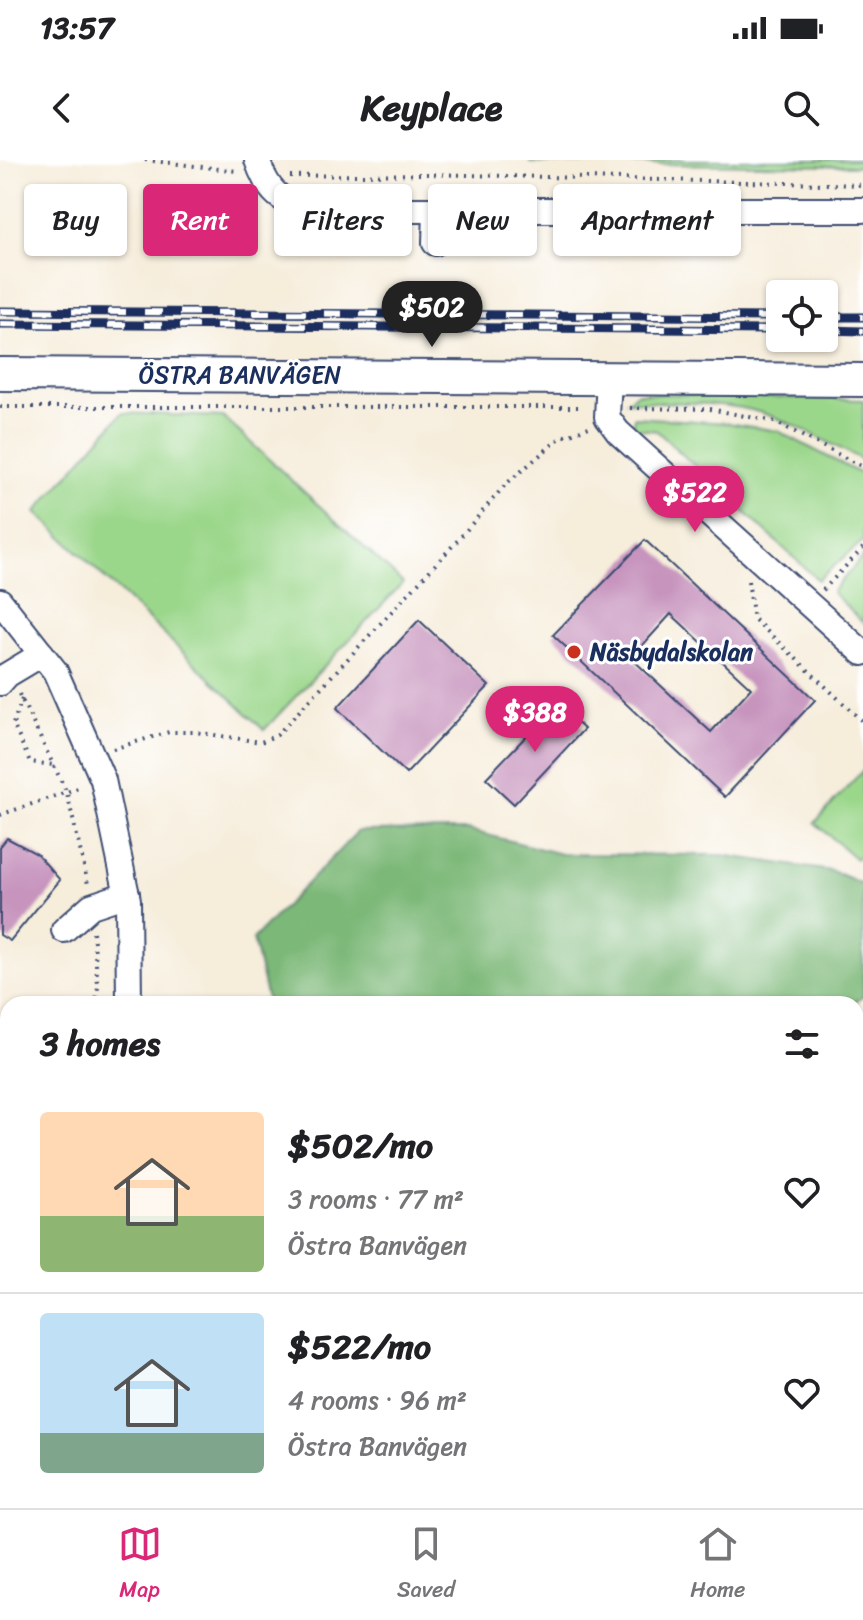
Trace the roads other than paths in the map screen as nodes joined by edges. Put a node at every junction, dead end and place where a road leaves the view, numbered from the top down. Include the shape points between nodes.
1 (262, 172) edge
2 (428, 210) edge
3 (537, 210) edge
4 (863, 210) edge
5 (0, 374) edge
6 (863, 380) edge
7 (608, 392) junction
8 (0, 601) edge
9 (863, 653) edge
10 (42, 654) junction
11 (3, 679) edge
12 (127, 894) junction
13 (64, 930) dead end
14 (129, 996) edge

1 - 2 street via 277,196 308,208
3 - 4 street
5 - 7 street, ÖSTRA BANVÄGEN
6 - 7 street, ÖSTRA BANVÄGEN
7 - 9 street via 607,417 618,432
8 - 10 street
10 - 11 street
10 - 12 street via 55,671 103,780
12 - 13 street via 91,906
12 - 14 street

